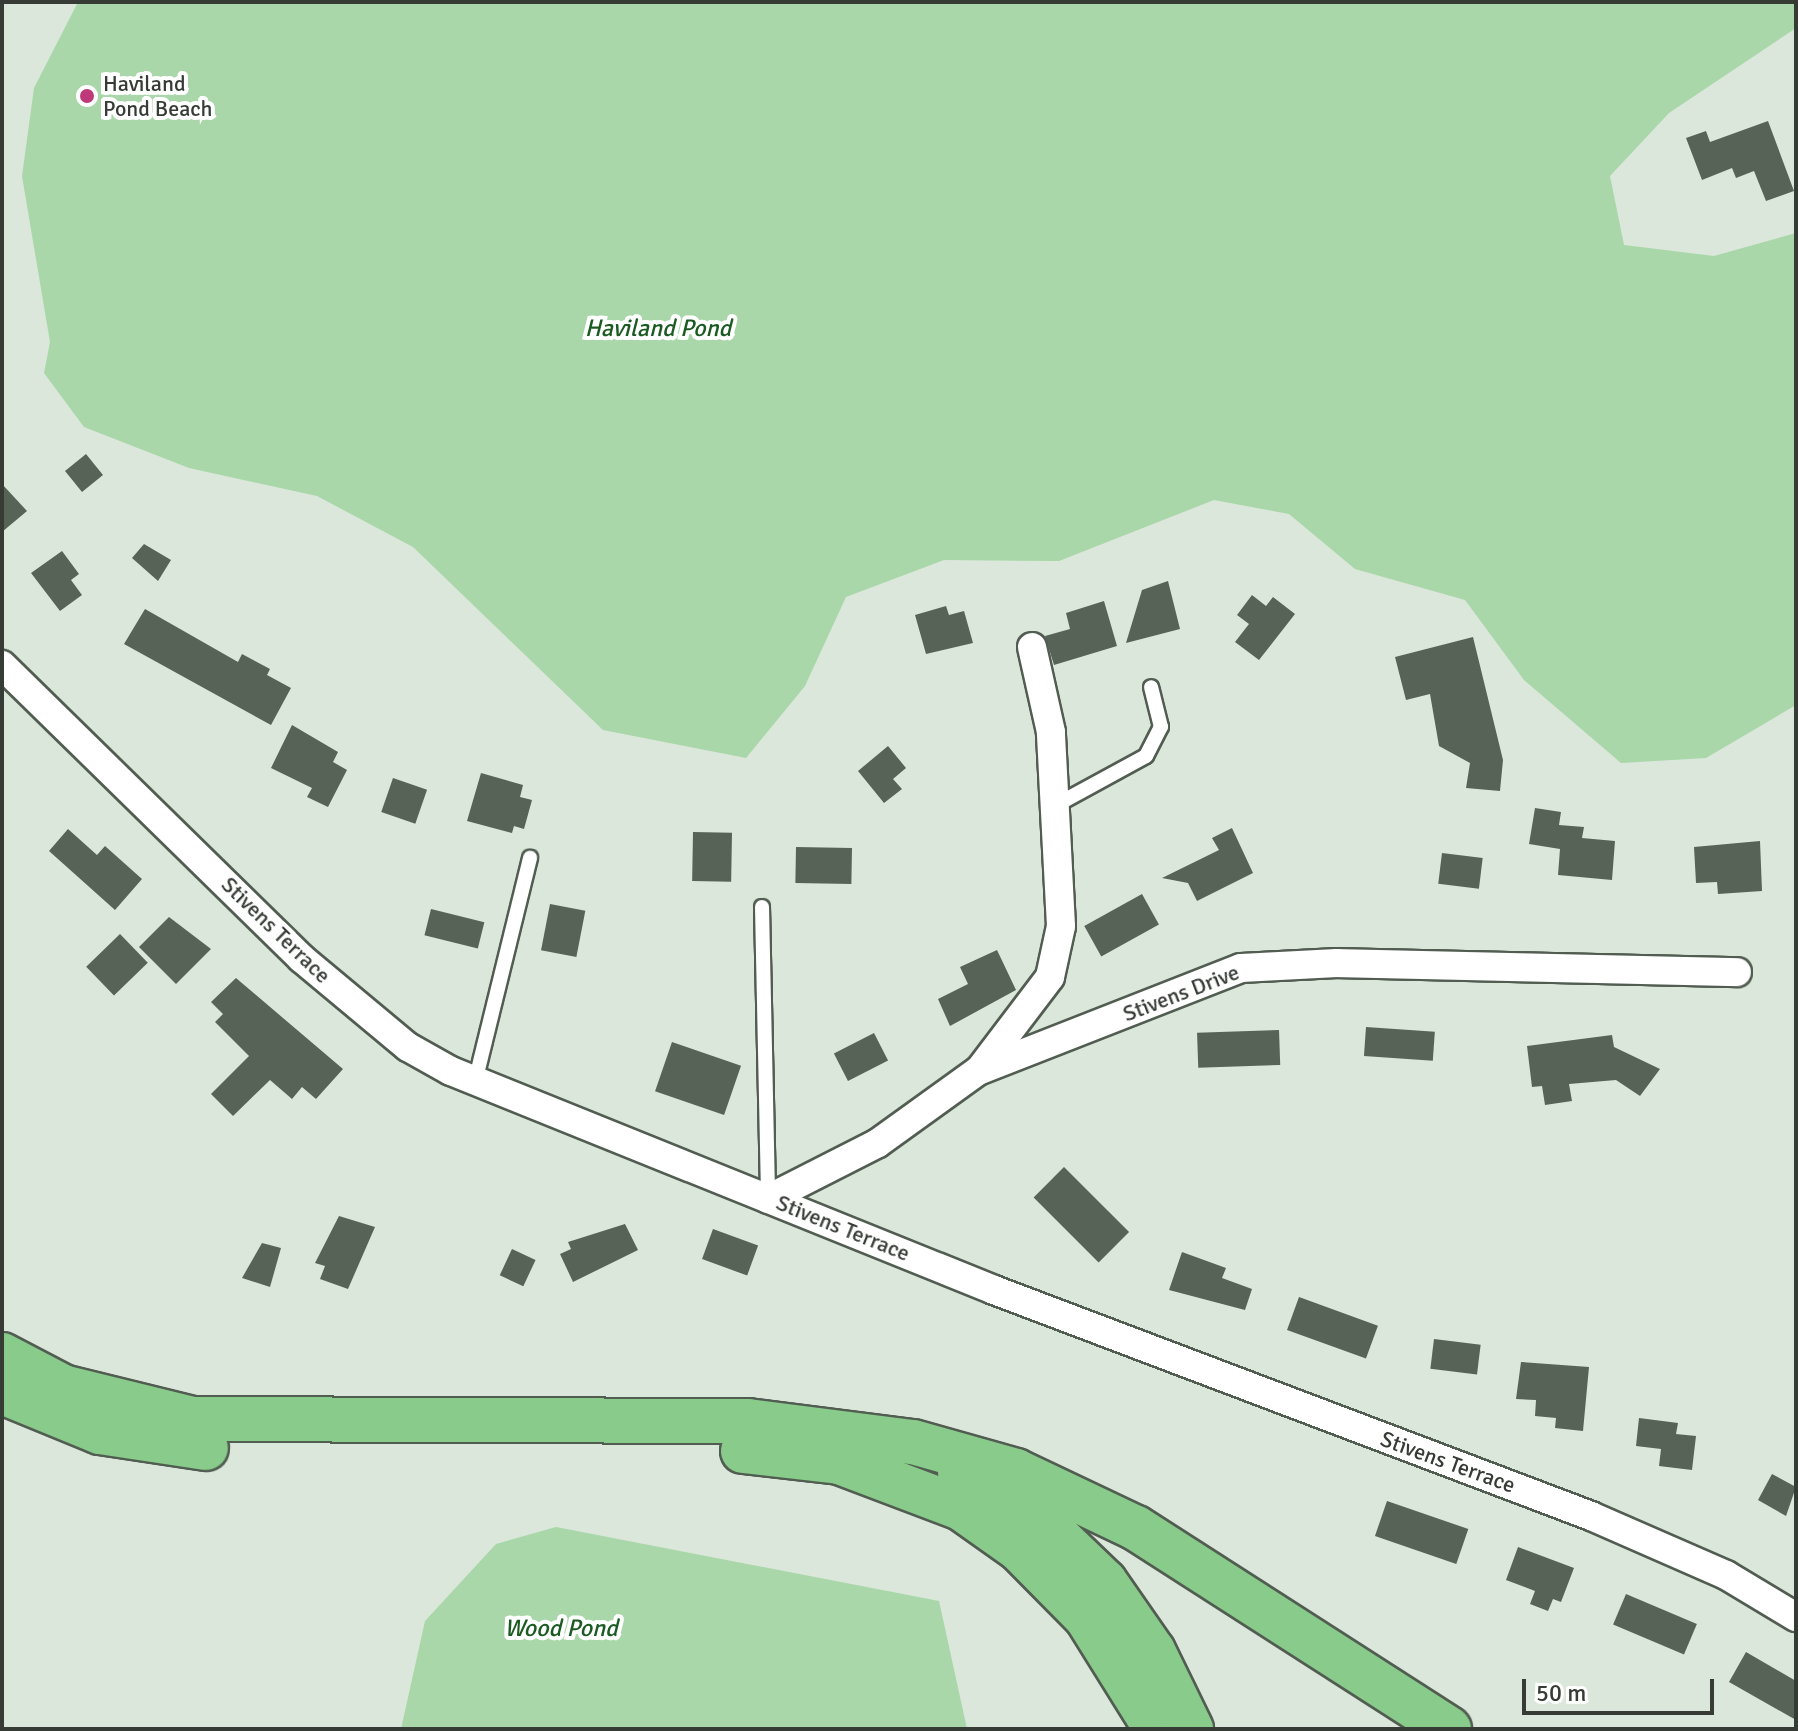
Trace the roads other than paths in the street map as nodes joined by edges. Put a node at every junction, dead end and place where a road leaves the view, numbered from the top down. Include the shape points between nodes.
1 (1032, 647) dead end
2 (2, 665) edge
3 (1151, 687) dead end
4 (1058, 804) junction
5 (530, 858) dead end
6 (762, 907) dead end
7 (1737, 972) dead end
8 (978, 1071) junction
9 (475, 1082) junction
10 (768, 1199) junction
11 (2, 1355) edge
12 (2, 1392) edge
13 (748, 1421) junction
14 (1796, 1617) edge
15 (1156, 1729) edge
16 (1191, 1729) edge
17 (1449, 1729) edge

1 - 4 street
2 - 9 street, Stivens Terrace via 301,958 408,1047
3 - 4 lane via 1161,727 1146,756
4 - 8 street via 1061,926 1050,977
5 - 9 lane
6 - 10 lane
7 - 8 street, Stivens Drive via 1241,968
8 - 10 street, Stivens Drive via 878,1143
9 - 10 street, Stivens Terrace
10 - 14 street, Stivens Terrace via 1591,1516 1734,1579
11 - 13 highway via 63,1387 192,1419
12 - 15 highway via 56,1419 183,1447 754,1451 839,1462 961,1508 1019,1549 1087,1618
13 - 16 highway via 882,1444 1001,1495 1105,1582 1153,1651
13 - 17 highway via 913,1442 1043,1483 1213,1573

